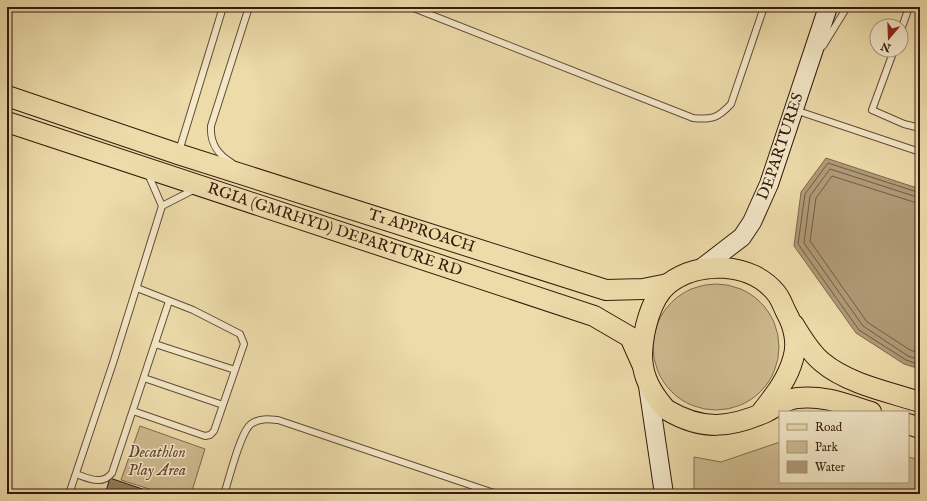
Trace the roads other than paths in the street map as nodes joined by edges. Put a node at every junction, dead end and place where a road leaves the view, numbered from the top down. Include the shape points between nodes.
1 (223, 7) edge
2 (248, 7) edge
3 (412, 7) edge
4 (764, 7) edge
5 (828, 7) edge
6 (847, 7) edge
7 (909, 7) edge
8 (905, 18) edge
9 (891, 58) edge
10 (804, 76) junction
11 (7, 96) edge
12 (793, 110) junction
13 (7, 122) edge
14 (920, 128) edge
15 (920, 152) edge
16 (178, 154) junction
17 (146, 168) junction
18 (171, 176) junction
19 (264, 181) junction
20 (200, 186) junction
21 (162, 206) junction
22 (703, 267) junction
23 (668, 284) junction
24 (138, 288) junction
25 (169, 301) junction
26 (792, 322) junction
27 (155, 344) junction
28 (642, 364) junction
29 (235, 370) junction
30 (144, 378) junction
31 (648, 386) junction
32 (920, 402) edge
33 (223, 405) junction
34 (868, 411) edge
35 (133, 412) junction
36 (760, 414) junction
37 (909, 424) edge
38 (920, 428) edge
39 (76, 474) junction
40 (69, 494) edge
41 (224, 494) edge
42 (497, 494) edge
43 (664, 494) edge

1 - 16 lane
2 - 19 lane via 211,126 210,137 220,155 240,167 255,171
3 - 4 lane via 694,118 708,120 721,115 731,104
5 - 10 street, DEPARTURES
6 - 10 lane
7 - 8 lane
9 - 14 lane via 872,110
10 - 12 street, DEPARTURES
11 - 16 main road, T1 APPROACH
12 - 15 lane
12 - 22 street, DEPARTURES via 769,184 752,222 742,237
13 - 17 main road, RGIA (GMRHYD) DEPARTURE RD
16 - 18 main road
16 - 19 main road, T1 APPROACH
17 - 18 main road, RGIA (GMRHYD) DEPARTURE RD
17 - 21 lane
18 - 20 main road, RGIA (GMRHYD) DEPARTURE RD
19 - 23 main road, T1 APPROACH via 606,290 643,289
20 - 21 lane
20 - 28 main road, RGIA (GMRHYD) DEPARTURE RD via 594,316 630,337
21 - 24 lane
22 - 23 main road, T1 APPROACH
22 - 26 main road via 732,268 756,277 776,293
23 - 28 main road via 648,316 643,338
24 - 25 lane
24 - 39 lane
25 - 27 lane
25 - 29 lane via 240,334 244,344
26 - 32 main road via 808,347 823,363 856,381
26 - 36 main road via 795,340 793,358 784,383
27 - 29 lane
27 - 30 lane
28 - 31 main road
29 - 33 lane
30 - 33 lane
30 - 35 lane
31 - 36 main road via 666,409 689,421 710,426 736,423
31 - 43 street
33 - 35 lane via 210,436
34 - 36 main road via 828,398 795,398
35 - 39 lane via 109,476 98,481
37 - 38 main road
39 - 40 lane
41 - 42 lane via 244,433 251,424 264,418 278,420

